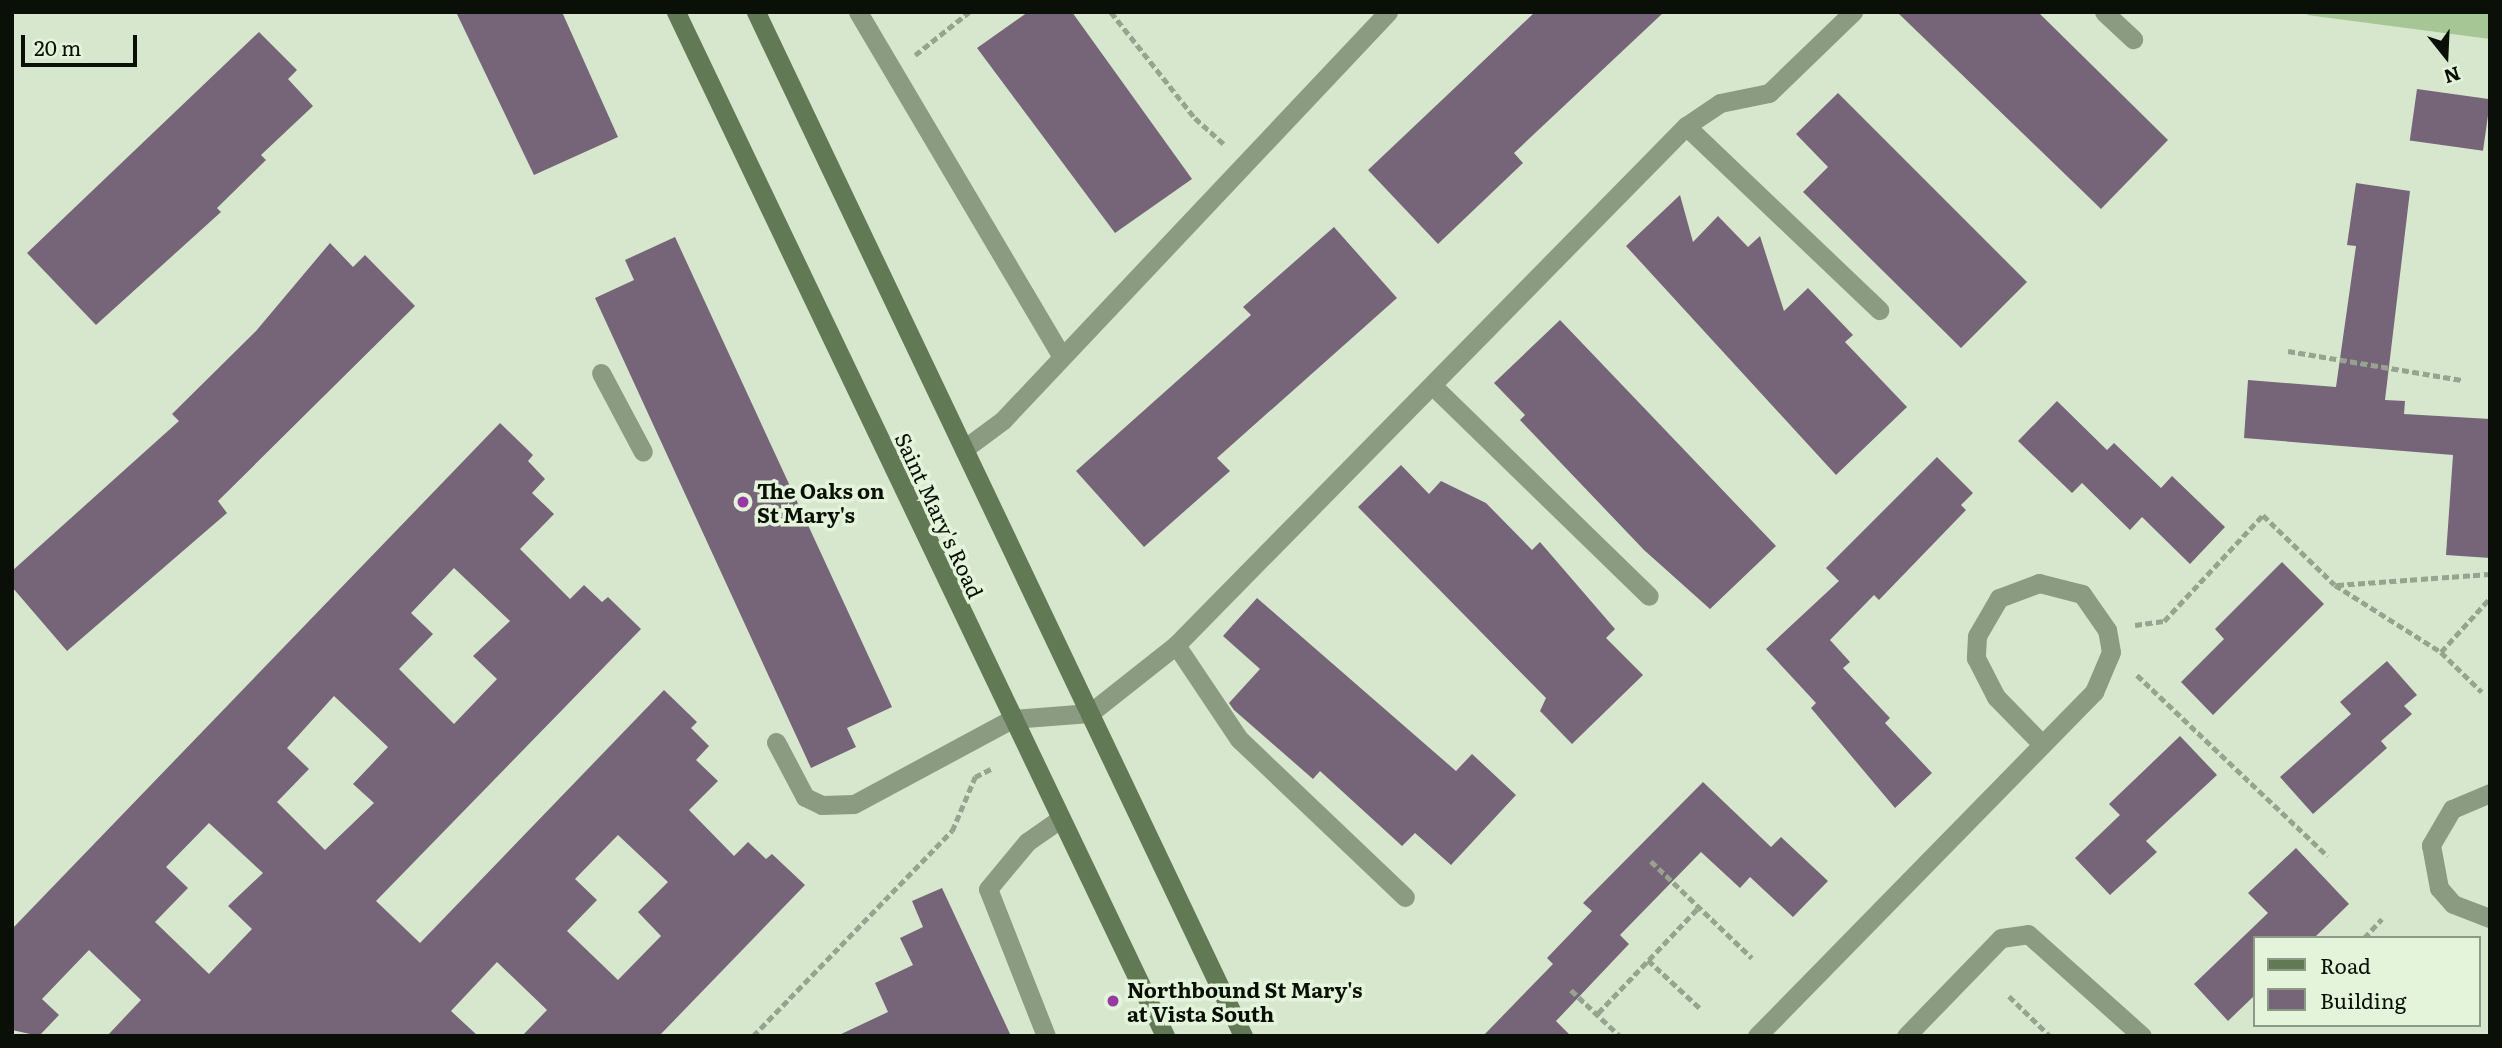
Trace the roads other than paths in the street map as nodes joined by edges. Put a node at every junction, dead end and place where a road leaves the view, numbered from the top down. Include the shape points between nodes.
1 (676, 12) edge
2 (756, 12) edge
3 (858, 12) edge
4 (1388, 12) edge
5 (1853, 12) edge
6 (2104, 12) edge
7 (2133, 39) dead end
8 (1686, 126) junction
9 (1879, 310) dead end
10 (1060, 353) junction
11 (601, 373) dead end
12 (1435, 388) junction
13 (964, 449) junction
14 (643, 452) dead end
15 (1649, 596) dead end
16 (1176, 645) junction
17 (1090, 713) junction
18 (1012, 719) junction
19 (2039, 741) junction
20 (776, 742) dead end
21 (2490, 793) edge
22 (1060, 819) junction
23 (1405, 897) dead end
24 (2490, 918) edge
25 (1046, 1036) edge
26 (1165, 1036) edge
27 (1243, 1036) edge
28 (1757, 1036) edge
29 (1906, 1036) edge
30 (2142, 1036) edge

1 - 18 main road, Saint Mary's Road
2 - 13 main road
3 - 10 lane
4 - 10 lane
5 - 8 lane via 1769,93 1720,103
6 - 7 lane
8 - 9 lane
8 - 12 lane
10 - 13 lane via 1003,420
11 - 14 lane
12 - 15 lane
12 - 16 lane
13 - 17 main road
16 - 17 lane
16 - 23 lane via 1238,739
17 - 18 lane
17 - 27 main road
18 - 20 lane via 854,804 822,805 805,797
18 - 22 main road, Saint Mary's Road
19 - 19 lane via 1983,679 1977,636 1985,616 2018,587 2062,585 2082,594 2107,630 2106,674
19 - 28 lane
21 - 24 lane via 2452,808 2431,845 2439,888 2453,904
22 - 25 lane via 1027,842 988,889
22 - 26 main road, Saint Mary's Road
29 - 30 lane via 2001,938 2028,934

